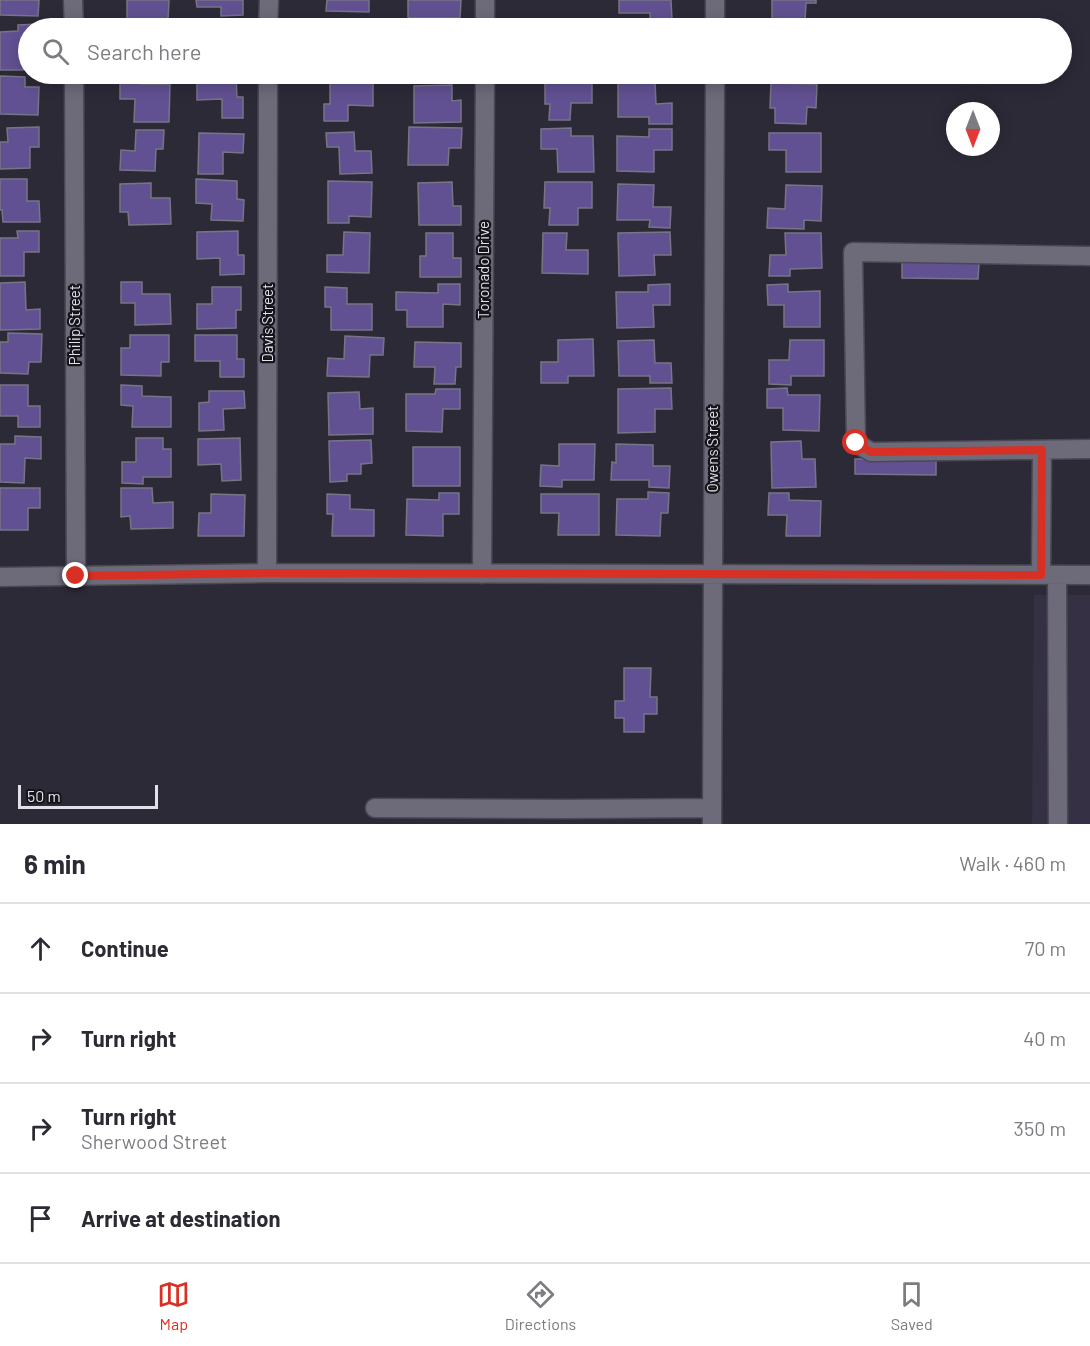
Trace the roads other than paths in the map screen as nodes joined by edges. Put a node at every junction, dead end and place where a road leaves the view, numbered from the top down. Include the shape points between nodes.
1 (73, 0) edge
2 (268, 0) edge
3 (485, 0) edge
4 (715, 0) edge
5 (74, 18) edge
6 (268, 18) edge
7 (485, 18) edge
8 (715, 18) edge
9 (74, 84) edge
10 (268, 84) edge
11 (485, 84) edge
12 (715, 84) edge
13 (1090, 256) edge
14 (1090, 449) edge
15 (1042, 450) junction
16 (267, 573) junction
17 (482, 574) junction
18 (713, 574) junction
19 (1049, 575) junction
20 (1090, 575) edge
21 (76, 576) junction
22 (0, 577) edge
23 (375, 808) dead end
24 (712, 816) edge
25 (1058, 824) edge

1 - 5 street
2 - 6 street
3 - 7 street
4 - 8 street
9 - 21 street, Philip Street
10 - 16 street, Davis Street
11 - 17 street, Toronado Drive
12 - 18 street, Owens Street
13 - 15 street via 853,252 856,443 871,452
14 - 15 street
15 - 19 street
16 - 17 street
16 - 21 street
17 - 18 street
18 - 19 street
18 - 24 street, Owens Street
19 - 20 street
19 - 25 street
21 - 22 street
23 - 24 street via 554,809

